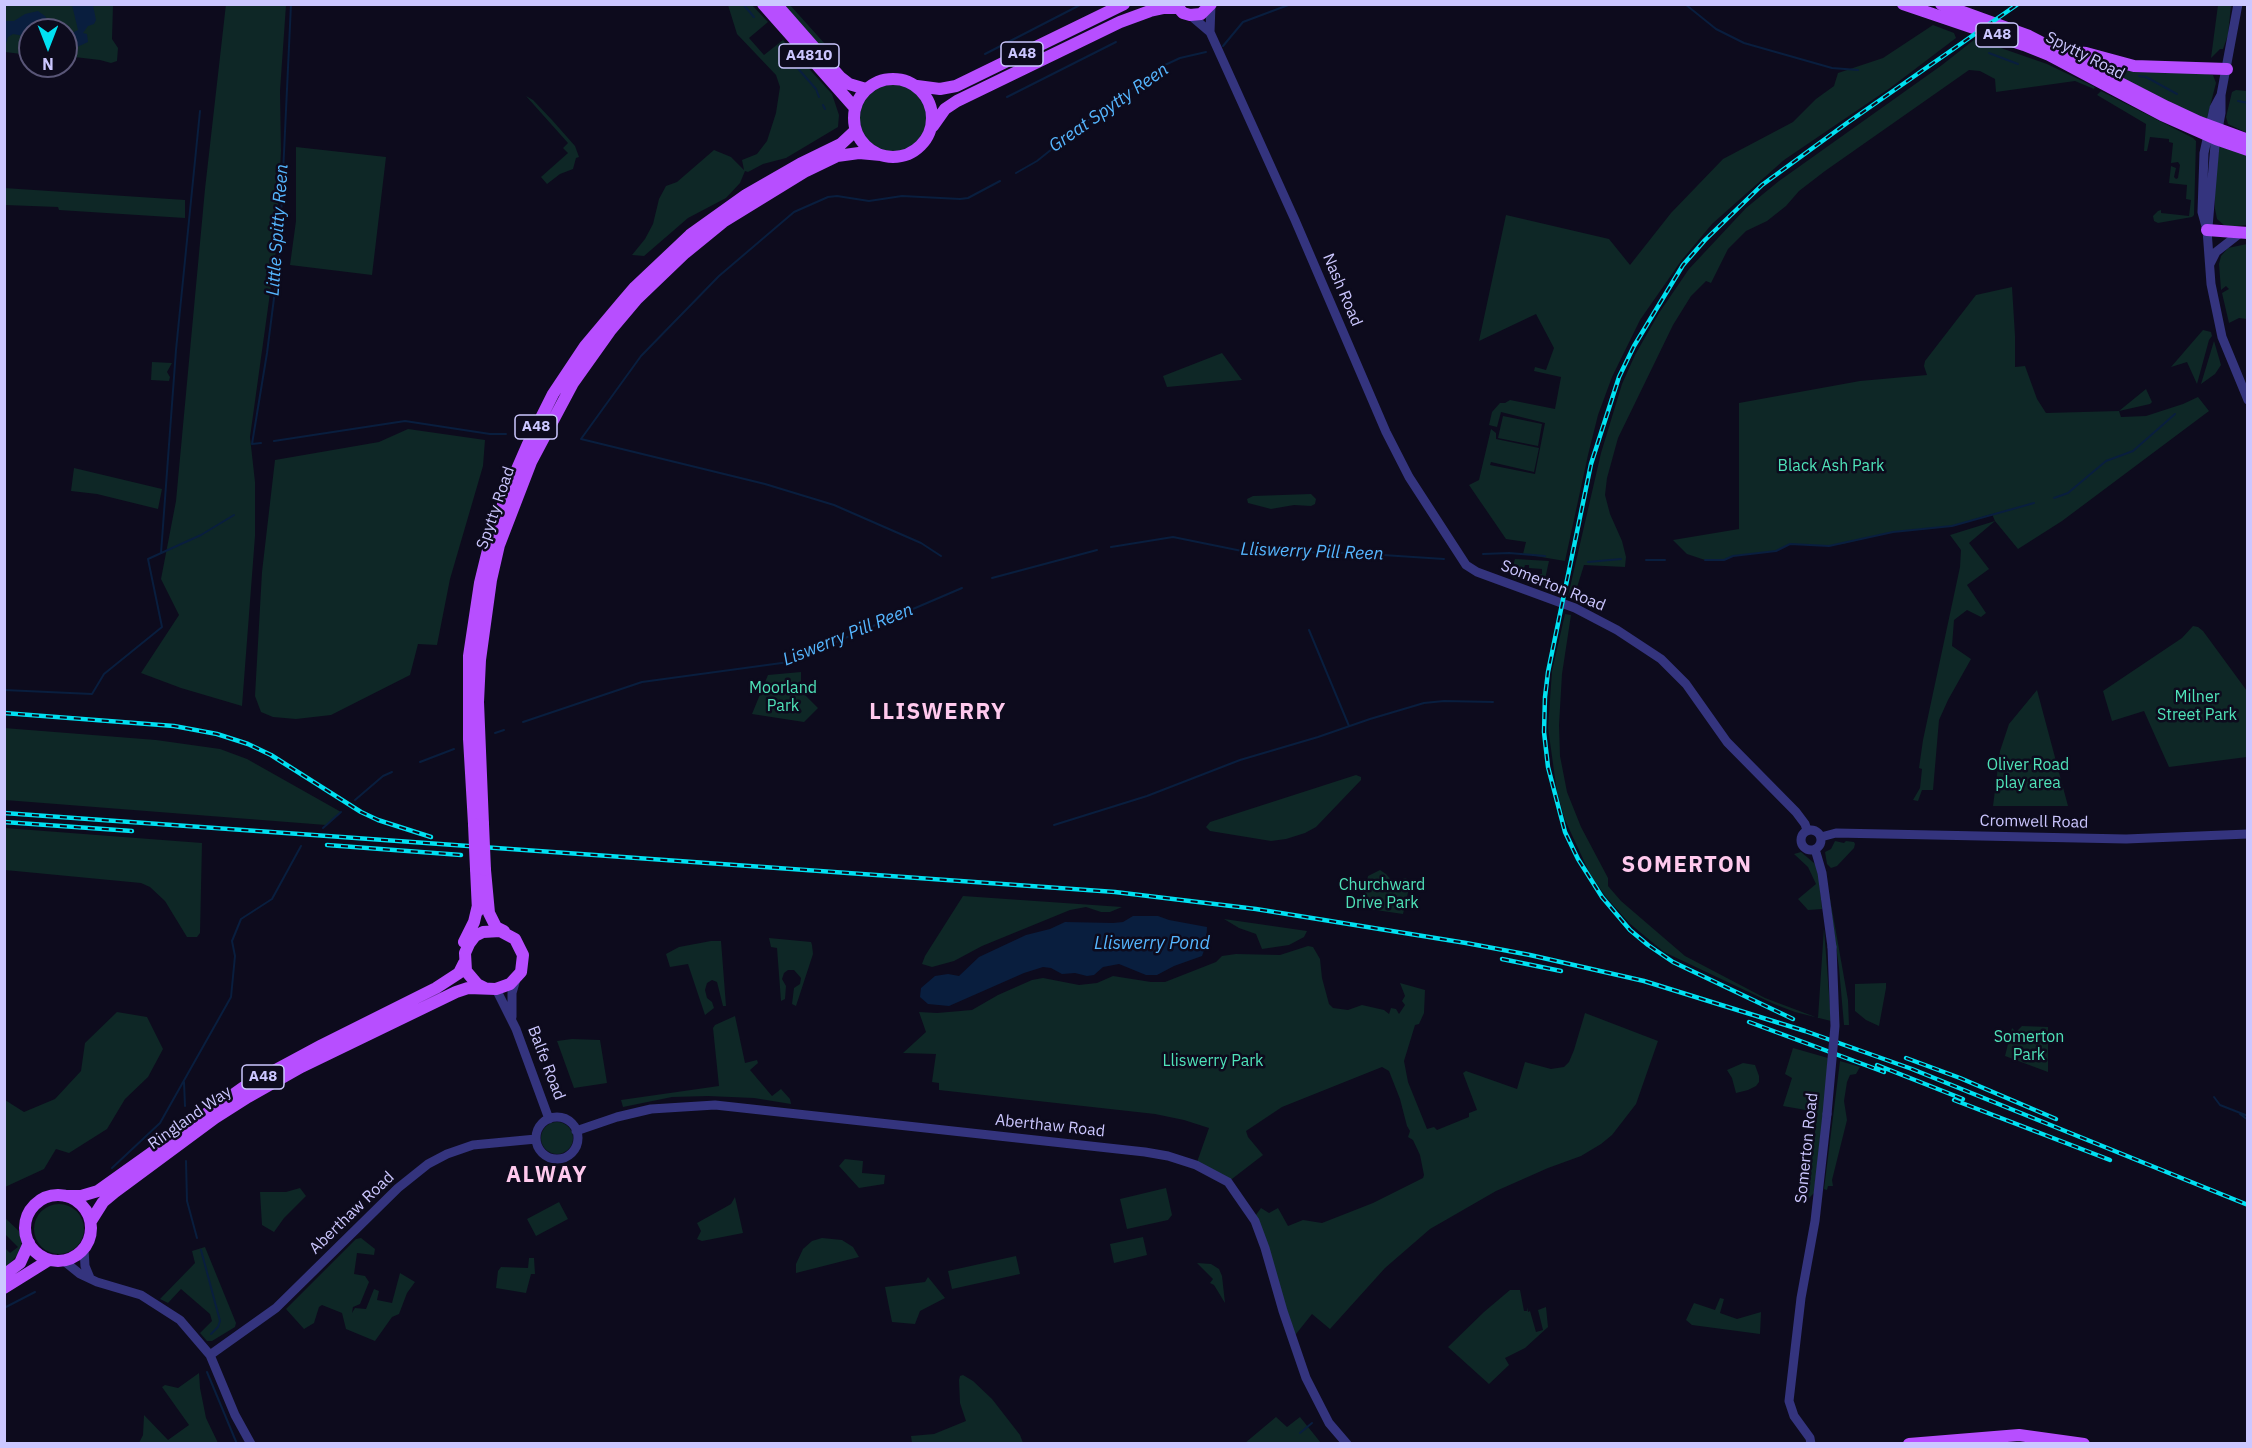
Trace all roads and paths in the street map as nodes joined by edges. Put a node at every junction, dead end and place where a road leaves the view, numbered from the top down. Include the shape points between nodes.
1 (763, 4) edge
2 (776, 4) edge
3 (1124, 4) edge
4 (1211, 4) edge
5 (1903, 4) edge
6 (1941, 4) edge
7 (2238, 4) edge
8 (1177, 6) edge
9 (1190, 15) junction
10 (1210, 32) junction
11 (2060, 50) junction
12 (2227, 69) junction
13 (917, 87) junction
14 (867, 89) junction
15 (855, 108) junction
16 (933, 126) junction
17 (856, 130) junction
18 (2213, 133) junction
19 (2247, 140) edge
20 (2247, 150) edge
21 (880, 155) junction
22 (2207, 230) junction
23 (2243, 234) edge
24 (2209, 266) junction
25 (2247, 400) edge
26 (1458, 554) joint
27 (478, 824) junction
28 (1807, 830) junction
29 (2247, 834) edge
30 (1821, 837) junction
31 (1815, 849) junction
32 (480, 870) junction
33 (478, 905) junction
34 (508, 934) junction
35 (475, 936) junction
36 (464, 963) junction
37 (516, 979) junction
38 (491, 988) junction
39 (405, 1004) junction
40 (512, 1019) junction
41 (549, 1119) junction
42 (576, 1131) junction
43 (536, 1139) junction
44 (65, 1196) junction
45 (91, 1221) junction
46 (29, 1243) junction
47 (84, 1249) junction
48 (49, 1260) junction
49 (64, 1261) junction
50 (4, 1275) edge
51 (90, 1278) junction
52 (4, 1288) edge
53 (210, 1355) junction
54 (251, 1443) edge
55 (1347, 1443) edge
56 (1811, 1443) edge
57 (1909, 1443) edge
58 (1922, 1443) edge
59 (2085, 1443) edge

1 - 15 main road, A4810
2 - 14 main road, A4810 via 840,77
3 - 13 main road, A48 via 956,86
4 - 9 main road via 1202,14
4 - 10 street, Nash Road
5 - 18 main road, Spytty Road / A48 via 2049,55 2162,115
6 - 11 main road, Spytty Road / A48
7 - 12 street
8 - 9 main road, A48
8 - 16 main road, A48 via 1150,11 957,101 945,109
9 - 10 street, Nash Road
10 - 26 street, Nash Road via 1386,432
11 - 12 main road via 2134,66
11 - 18 main road, Spytty Road / A48
12 - 18 street via 2221,95 2222,113
13 - 14 main road, A48 via 890,78
13 - 16 main road via 930,104
14 - 15 main road
15 - 17 main road
16 - 21 main road, A48 via 921,147 910,154 894,158
17 - 21 main road via 868,147
17 - 27 main road, Spytty Road / A48 via 841,144 746,195 690,235 628,294 585,346 553,394 508,490 480,583 470,656 469,739
18 - 19 main road, Spytty Road / A48
18 - 20 main road, Spytty Road / A48
18 - 22 street
21 - 27 main road, Spytty Road / A48 via 837,156 723,222 637,299 573,383 526,472 499,545 491,580 480,660
22 - 23 main road
22 - 24 street
23 - 24 street via 2216,252
24 - 25 street via 2220,331
26 - 28 street, Somerton Road via 1477,572 1575,608 1661,659 1686,684 1727,742 1796,812
27 - 32 main road, Spytty Road / A48, bridge
28 - 30 street, Somerton Road via 1817,831
28 - 31 street, Somerton Road via 1801,843 1808,850
29 - 30 street, Cromwell Road via 2126,839 1844,833
30 - 31 street via 1820,846
31 - 56 street, Somerton Road, bridge via 1832,947 1835,1026 1815,1221 1789,1401
32 - 33 main road, Spytty Road / A48
32 - 34 main road, Spytty Road / A48 via 492,921
33 - 35 main road, Spytty Road / A48
33 - 39 main road, Ringland Way / A48 via 453,972 413,993
34 - 35 main road via 491,930
34 - 37 main road, Balfe Road / A48 via 523,955
35 - 36 main road, A48 via 468,944
36 - 38 main road, Balfe Road via 471,978
36 - 39 main road, Ringland Way / A48 via 452,979
37 - 38 main road, A48
37 - 40 street, Balfe Road
38 - 40 street, Balfe Road
38 - 45 main road, Ringland Way / A48 via 468,988 427,1004 248,1097 115,1192
39 - 44 main road, Ringland Way / A48 via 244,1087 98,1191
40 - 41 street, Balfe Road
41 - 42 street via 567,1120
41 - 43 street via 539,1127
42 - 43 street via 573,1150 560,1158 546,1156
42 - 55 street, Aberthaw Road via 651,1110 716,1105 1145,1152 1196,1165 1227,1182 1255,1221 1306,1378 1329,1423
43 - 53 street, Aberthaw Road via 473,1145 428,1164 398,1188 276,1308
44 - 45 main road via 82,1205
44 - 46 main road, Ringland Way / A48 via 46,1197 31,1209 25,1230
45 - 47 main road, Ringland Way / A48
46 - 48 main road
46 - 50 main road via 20,1263
47 - 49 main road
47 - 51 street
48 - 49 main road
48 - 52 main road
49 - 51 street
51 - 53 street via 161,1306 180,1320
53 - 54 street
57 - 58 main road
58 - 59 main road via 2019,1435

